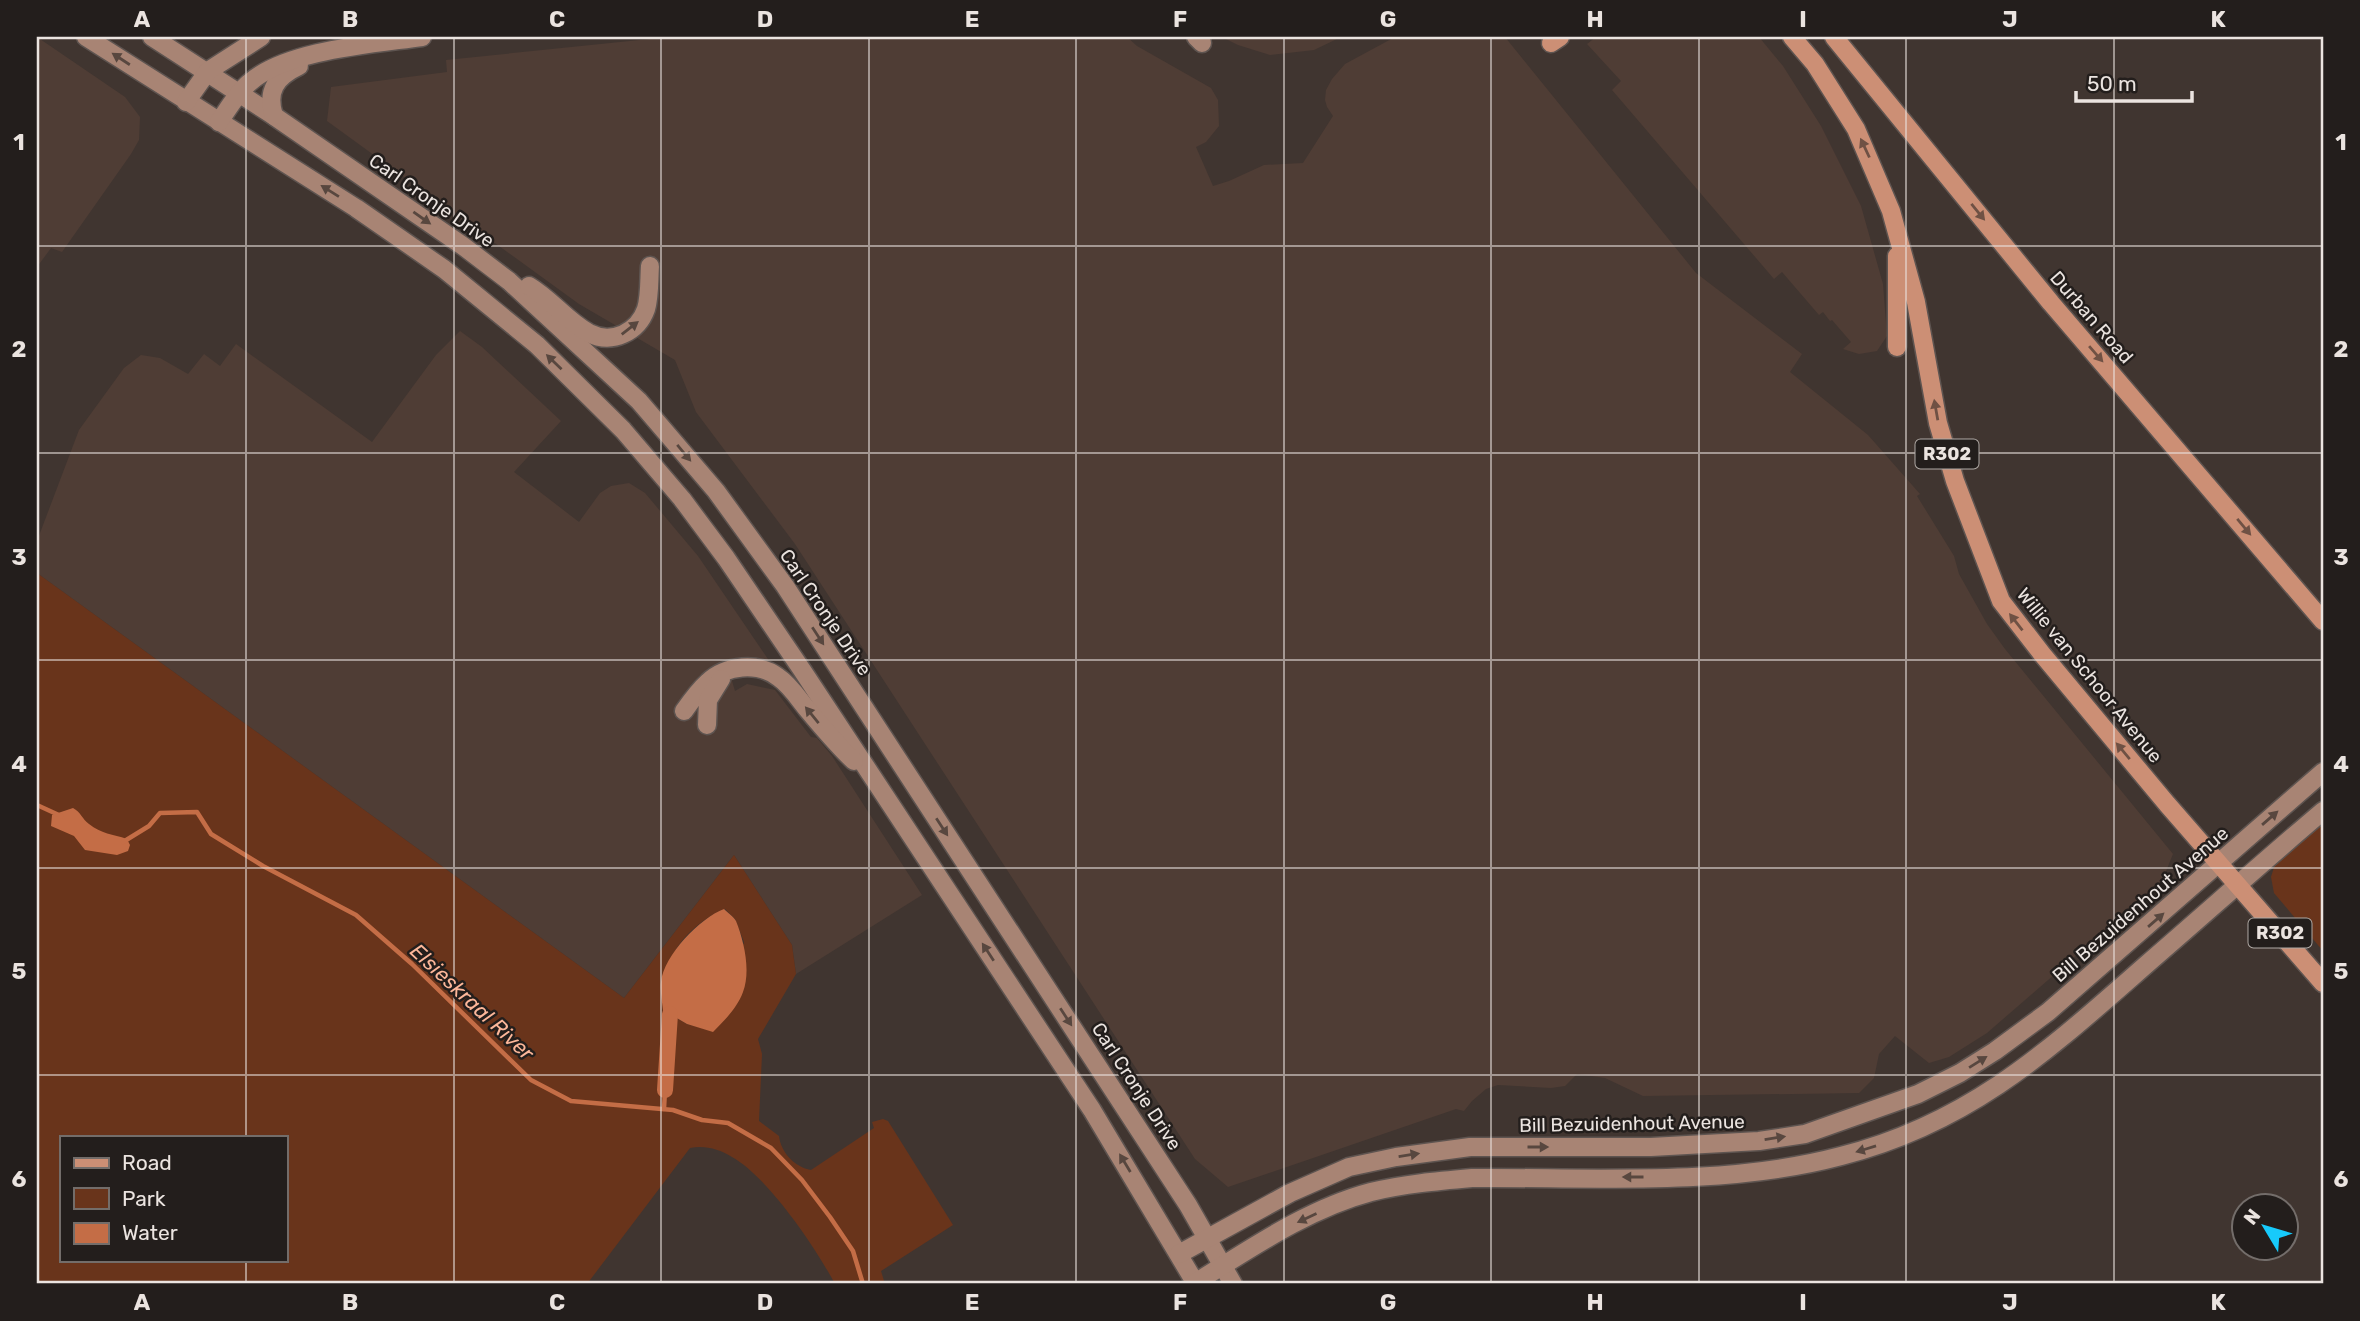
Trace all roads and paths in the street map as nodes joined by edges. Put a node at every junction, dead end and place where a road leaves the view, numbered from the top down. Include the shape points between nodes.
1 (86, 37) edge
2 (152, 37) edge
3 (261, 37) edge
4 (422, 37) edge
5 (1792, 37) edge
6 (1834, 37) edge
7 (336, 49) junction
8 (208, 71) junction
9 (240, 93) junction
10 (186, 102) junction
11 (275, 116) junction
12 (219, 122) junction
13 (1891, 211) junction
14 (650, 266) dead end
15 (509, 281) junction
16 (1897, 347) dead end
17 (2323, 621) edge
18 (722, 672) junction
19 (684, 711) dead end
20 (707, 725) dead end
21 (2323, 772) edge
22 (874, 778) junction
23 (2323, 811) edge
24 (2219, 863) junction
25 (2237, 885) junction
26 (2323, 983) edge
27 (1208, 1237) junction
28 (1179, 1254) junction
29 (1223, 1265) junction
30 (1195, 1283) edge
31 (1233, 1284) edge

10 -> 1 main road
2 - 8 main road, Carl Cronje Drive
3 - 8 main road
4 - 7 main road
13 -> 5 main road, Willie van Schoor Avenue / R302 via 1839,98
6 -> 17 main road, Durban Road via 2051,303
7 - 9 main road via 277,67 249,82
7 - 11 main road via 283,76 271,94
8 - 9 main road, Carl Cronje Drive
8 - 10 main road
9 - 11 main road, Carl Cronje Drive
9 - 12 main road
10 - 12 main road
11 -> 15 main road, Carl Cronje Drive
22 -> 12 main road via 719,548 603,410 537,345 444,269
13 - 16 main road via 1898,270
24 -> 13 main road, Willie van Schoor Avenue / R302 via 2001,601 1938,423 1916,302
15 -> 14 main road via 534,289 591,334 614,337 631,330 643,317
15 -> 27 main road, Carl Cronje Drive via 639,401 716,491 785,586
18 - 19 main road via 707,682
18 - 20 main road via 708,700
22 -> 18 main road via 836,745 776,676 745,667
24 -> 21 main road, Bill Bezuidenhout Avenue
28 -> 22 main road via 1092,1110
23 - 25 main road
24 - 25 main road, Willie van Schoor Avenue / R302
27 -> 24 main road, Bill Bezuidenhout Avenue via 1349,1167 1396,1157 1470,1147 1651,1147 1759,1141 1805,1134 1896,1103 1960,1073 2022,1033
25 - 26 main road, Willie van Schoor Avenue / R302
25 -> 29 main road via 2029,1065 1959,1111 1889,1141 1842,1156 1749,1172 1472,1178 1370,1192 1277,1232
27 - 28 main road, Bill Bezuidenhout Avenue
27 - 29 main road, Carl Cronje Drive
28 - 30 main road
29 - 30 main road
29 - 31 main road, Carl Cronje Drive

